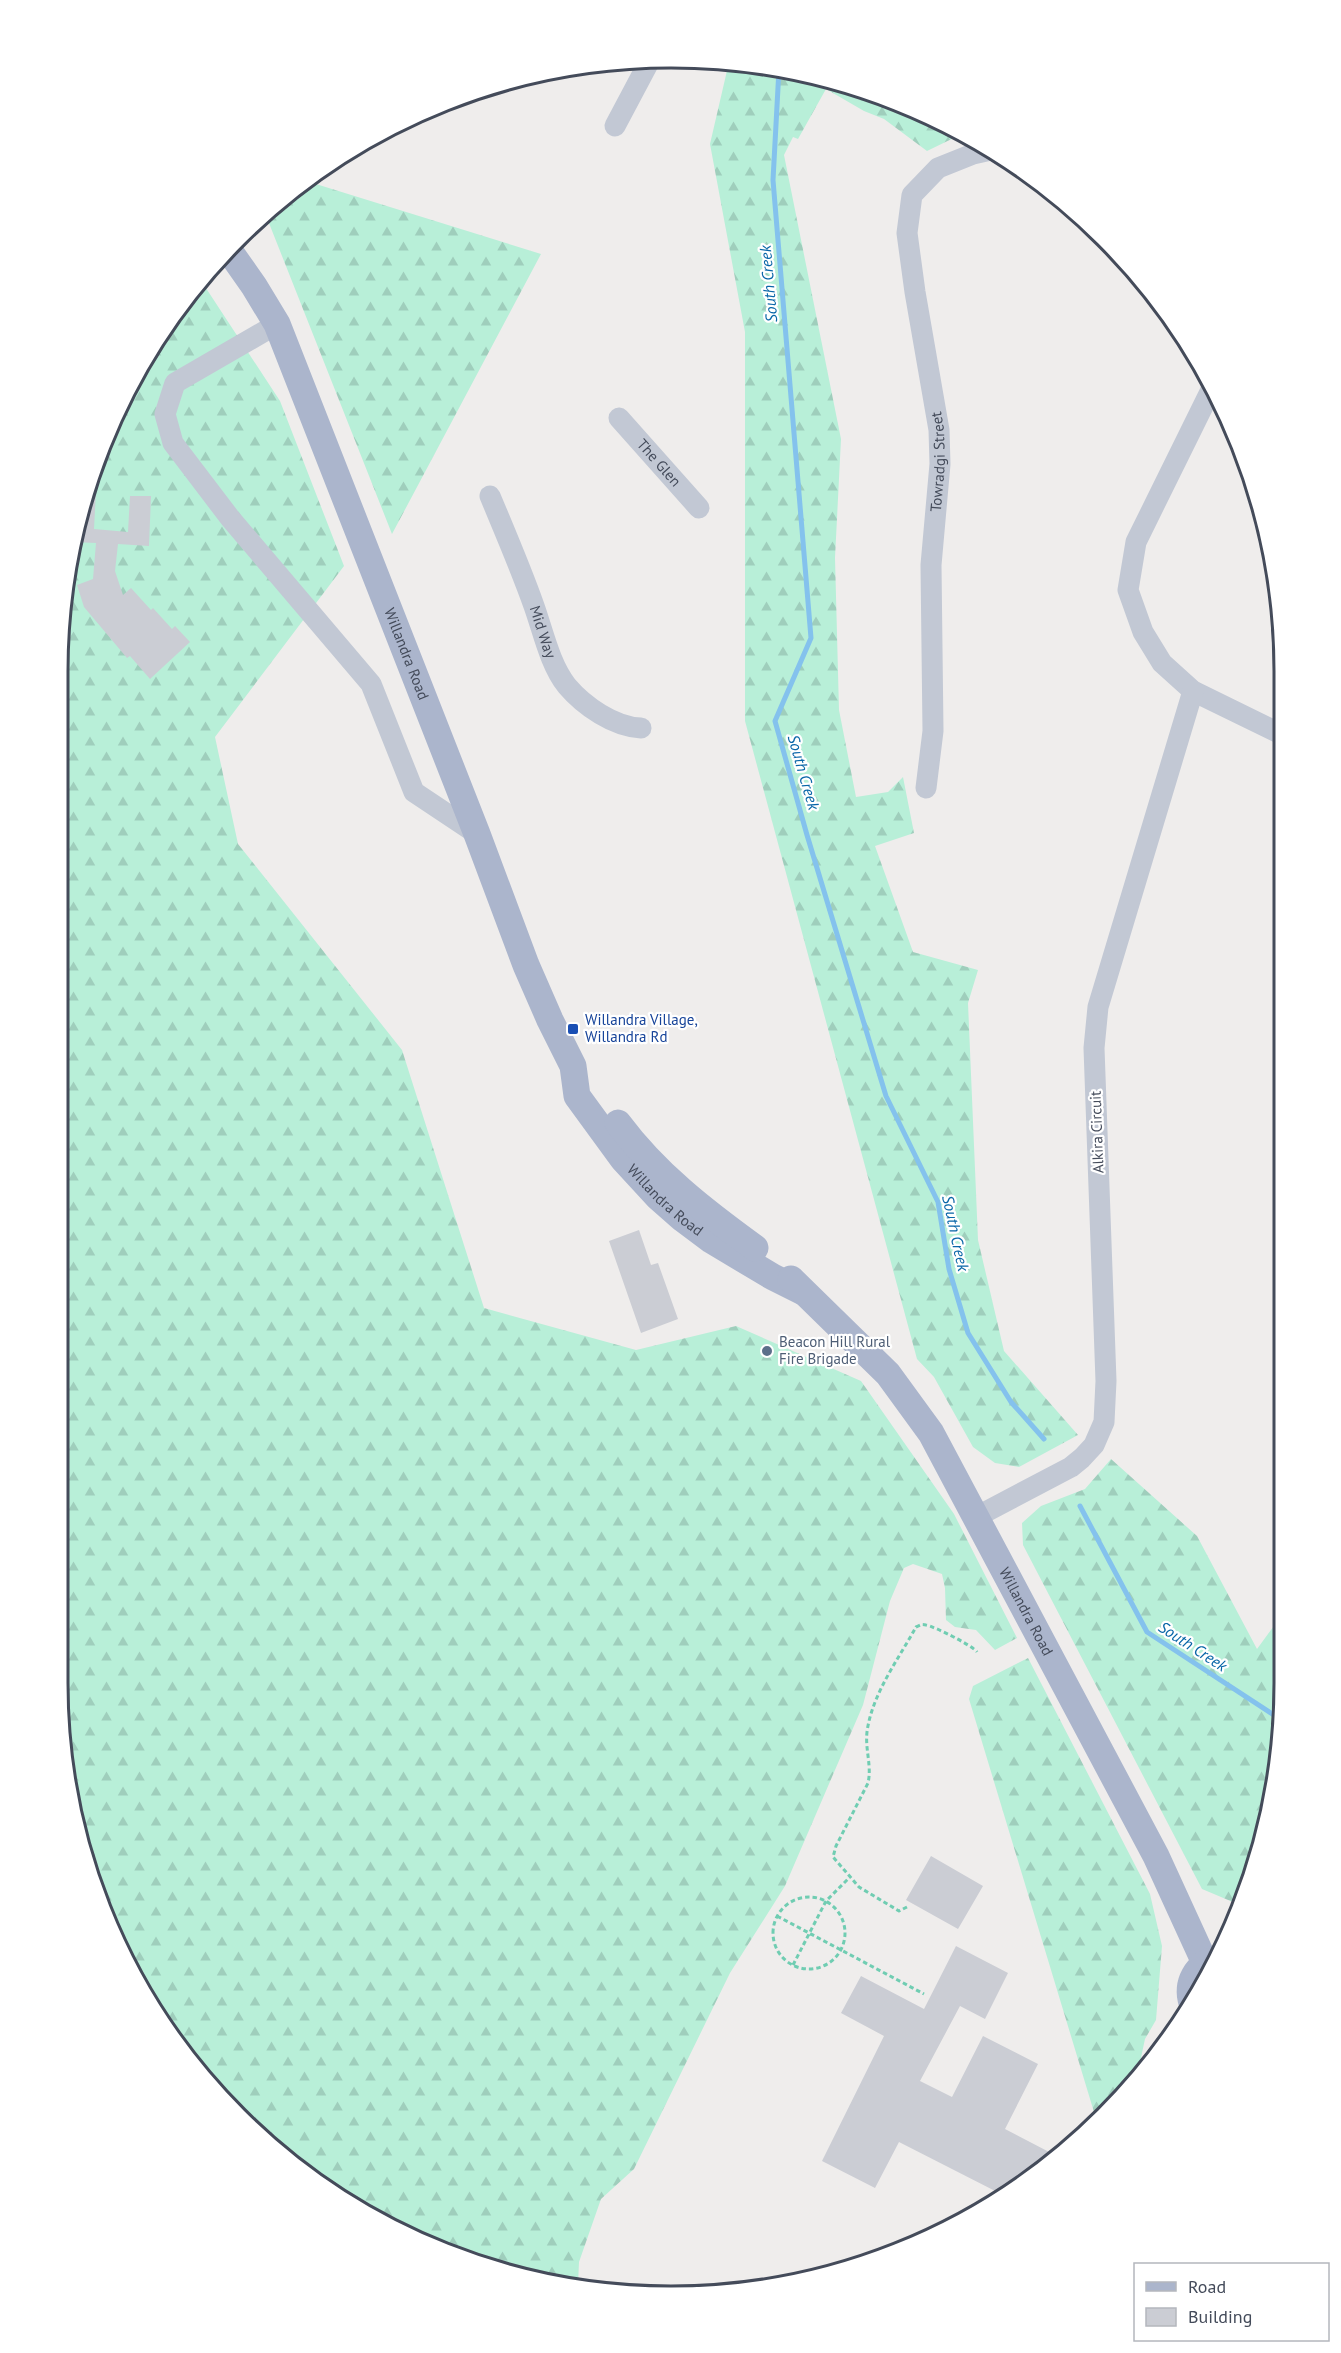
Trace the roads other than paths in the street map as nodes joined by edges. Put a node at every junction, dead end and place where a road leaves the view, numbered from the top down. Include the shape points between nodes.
1 (645, 69) edge
2 (615, 126) dead end
3 (979, 153) edge
4 (233, 256) edge
5 (277, 324) junction
6 (1207, 397) edge
7 (619, 418) dead end
8 (490, 496) dead end
9 (699, 508) dead end
10 (1193, 691) junction
11 (641, 728) dead end
12 (1274, 731) edge
13 (926, 788) dead end
14 (477, 834) junction
15 (976, 1517) junction
16 (1207, 1956) edge
17 (1199, 1972) edge
18 (1190, 1989) edge

1 - 2 street
3 - 13 street, Towradgi Street via 938,168 912,195 907,233 939,430 940,464 931,565 933,730
4 - 5 main road, Willandra Road
5 - 14 main road, Willandra Road
5 - 14 street via 175,383 165,414 173,443 230,518 371,684 414,792
6 - 10 street via 1136,542 1128,590 1143,632 1162,663
7 - 9 street, The Glen
8 - 11 street, Mid Way via 566,685 606,717 624,726
10 - 12 street
10 - 15 street, Alkira Circuit via 1098,1007 1094,1048 1106,1381 1104,1422 1094,1445 1071,1467
14 - 15 main road, Willandra Road via 526,965 573,1066 577,1095 583,1105 623,1159 658,1197 711,1240 803,1292 888,1374 931,1433
15 - 16 main road, Willandra Road
17 - 18 main road

